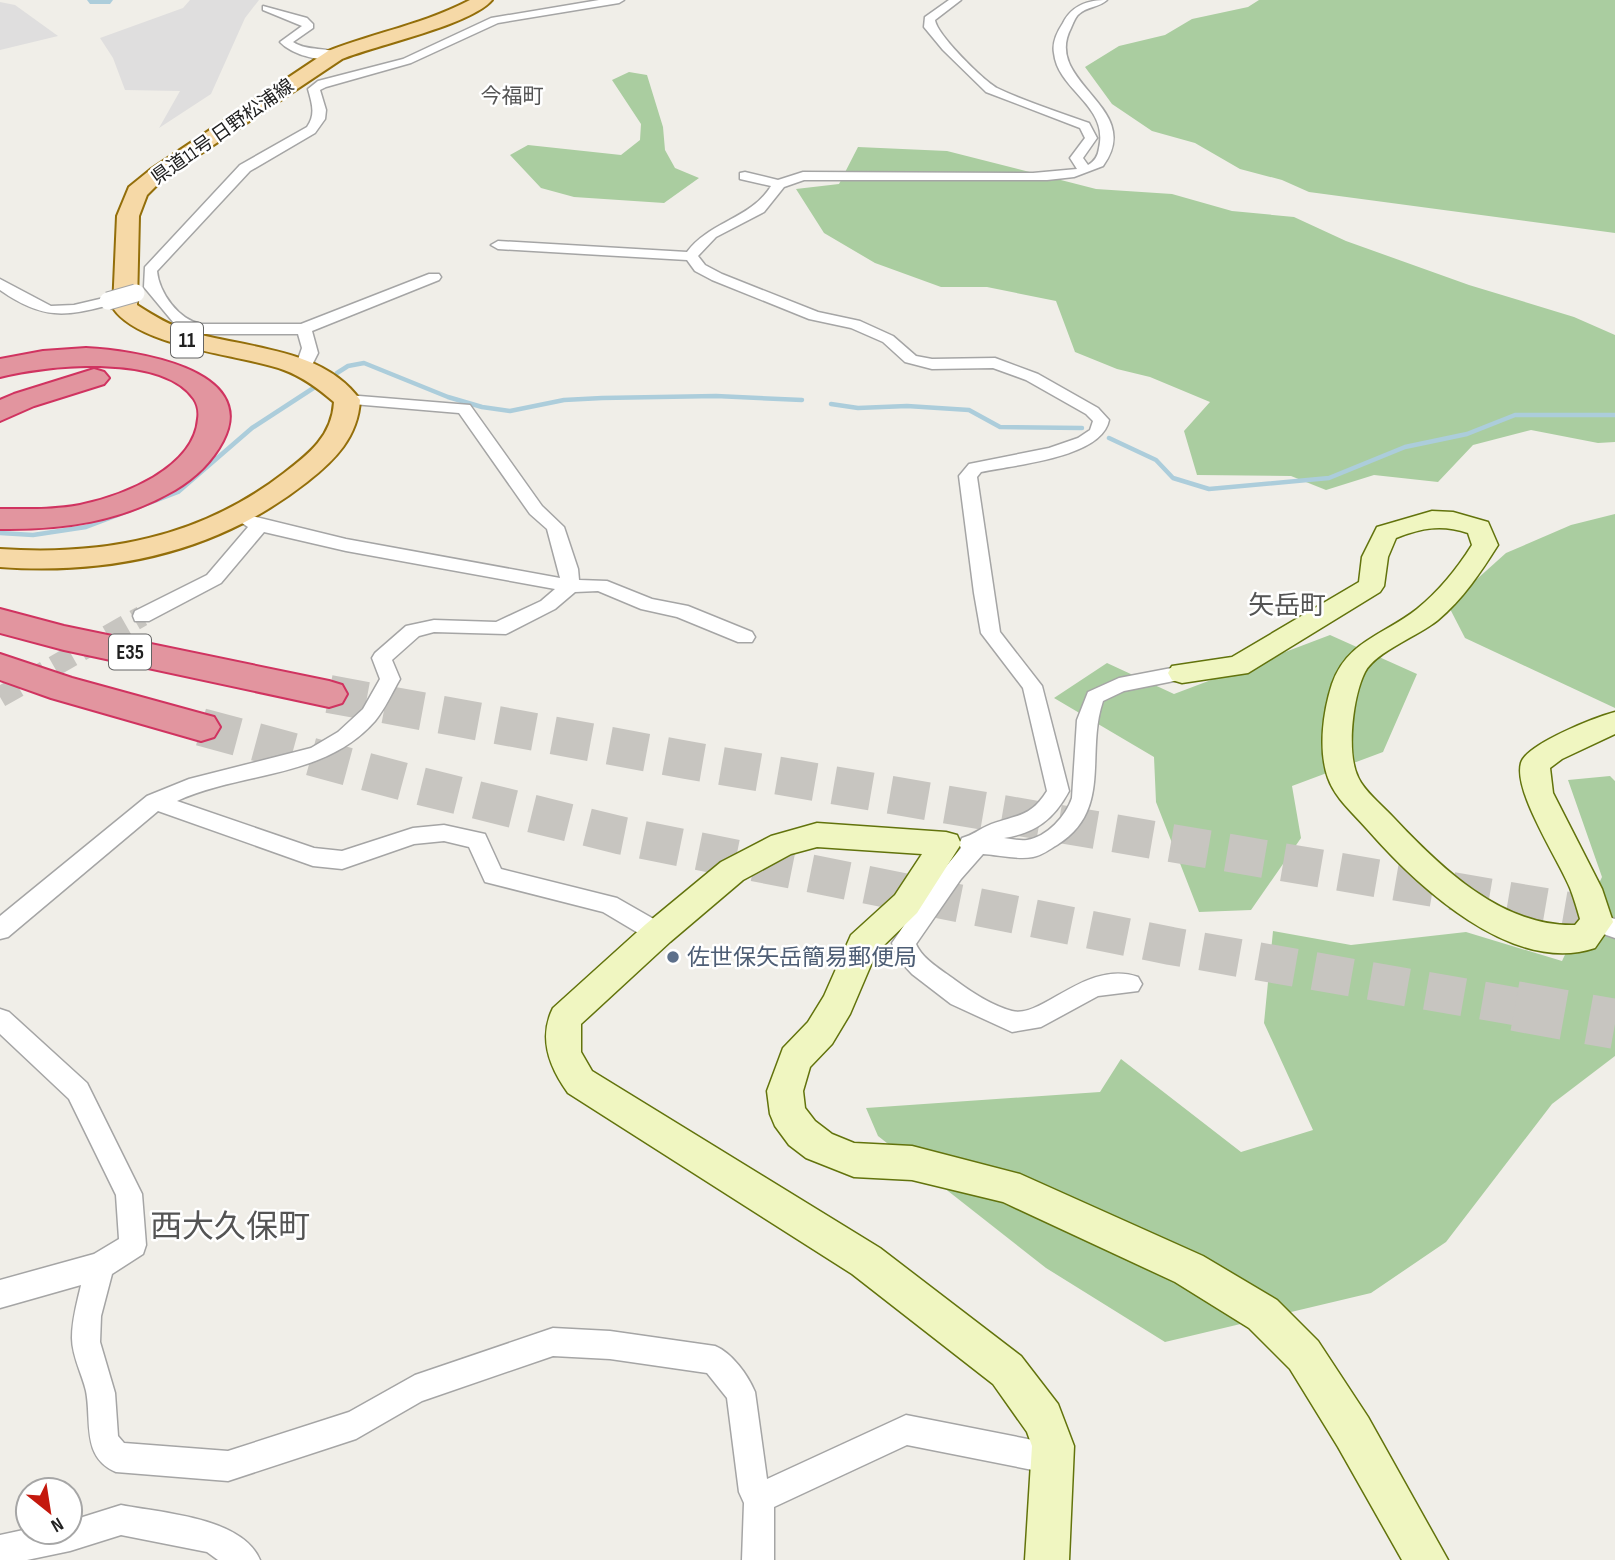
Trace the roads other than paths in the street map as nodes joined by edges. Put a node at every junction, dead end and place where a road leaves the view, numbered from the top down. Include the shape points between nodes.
1 (483, 0) edge
2 (619, 0) edge
3 (956, 0) edge
4 (1102, 0) edge
5 (267, 8) dead end
6 (335, 55) junction
7 (1085, 170) junction
8 (746, 176) dead end
9 (779, 184) junction
10 (498, 245) dead end
11 (691, 256) junction
12 (434, 277) dead end
13 (0, 283) edge
14 (151, 287) junction
15 (303, 329) junction
16 (135, 362) junction
17 (0, 368) edge
18 (303, 368) junction
19 (94, 378) junction
20 (0, 381) edge
21 (0, 393) edge
22 (347, 400) junction
23 (0, 412) edge
24 (0, 503) edge
25 (0, 519) edge
26 (250, 521) junction
27 (0, 558) edge
28 (569, 586) junction
29 (0, 607) edge
30 (142, 616) tunnel mouth
31 (0, 621) edge
32 (745, 637) dead end
33 (0, 670) edge
34 (1182, 673) joint
35 (260, 680) junction
36 (328, 694) tunnel mouth
37 (1615, 722) edge
38 (201, 727) tunnel mouth
39 (155, 802) junction
40 (963, 844) junction
41 (1606, 926) edge
42 (0, 930) edge
43 (658, 933) junction
44 (1130, 984) dead end
45 (0, 1019) edge
46 (100, 1266) junction
47 (0, 1294) edge
48 (1053, 1459) junction
49 (759, 1498) junction
50 (0, 1550) edge
51 (243, 1560) edge
52 (758, 1560) edge
53 (1047, 1560) edge
54 (1426, 1560) edge

1 - 6 main road, 県道11号 日野松浦線 / 11 via 443,21
2 - 14 street via 495,20 407,61 329,80 314,89 320,110 311,131 245,168 150,270
3 - 7 street via 929,19 930,27 990,89 1085,127 1091,138 1076,158
4 - 7 street via 1074,12 1061,37 1059,55 1063,68 1107,127 1105,154 1097,165
5 - 6 street via 309,26 290,38 288,45 304,52
6 - 18 main road, 県道11号 日野松浦線 / 11 via 157,174 137,192 128,216 125,308 144,324 187,340 265,355
7 - 9 street via 1022,176 803,176
8 - 9 street
9 - 11 street via 771,202 759,212 699,242
10 - 11 street
11 - 40 street via 700,268 717,277 814,316 855,324 888,339 911,359 932,364 995,363 1032,377 1101,420 1093,436 1059,449 975,468 968,476 991,633 1031,686 1058,791 1049,808 1028,825
12 - 15 street
13 - 14 street, bridge via 31,306 48,311 75,310
14 - 15 street via 183,326
15 - 18 street via 311,343 311,355
16 - 17 highway via 70,356
16 - 20 highway via 64,367
16 - 25 highway via 172,371 197,384 209,398 213,424 195,459 162,484 109,508 79,516
18 - 22 main road, 県道11号 日野松浦線 / 11 via 331,383
19 - 21 highway via 51,381
19 - 23 highway
19 - 24 highway via 135,378 178,396 189,411 190,427 173,456 133,484 104,495 44,505
22 - 26 main road via 347,419 338,439
22 - 28 street via 464,408 536,510 555,527 569,569
26 - 27 main road via 142,551 93,559
26 - 28 street via 346,545
26 - 30 street via 214,579
28 - 32 street via 600,585
28 - 39 street via 548,605 499,629 434,626 413,631 382,658 390,679 380,702 357,731 324,752 196,784
29 - 35 highway via 164,647
31 - 35 highway, E35
33 - 38 highway, E35
34 - 40 street via 1119,684 1095,697 1087,720 1083,797 1065,829 1032,849
34 - 41 street via 1238,666 1371,586 1375,557 1386,533 1419,520 1452,518 1479,528 1485,545 1464,580 1420,621 1357,662 1340,717 1337,755 1344,782 1393,838 1435,876 1510,927 1549,940 1583,938
35 - 36 highway, E35
37 - 41 street via 1552,751 1535,764 1538,793
39 - 42 street
39 - 43 street via 313,857 342,860 412,836 444,834 477,840 493,876 609,904
40 - 43 street via 817,835 782,845 732,871
40 - 44 street via 957,869 904,943 920,967 959,997 1012,1022 1032,1020 1095,986
40 - 54 street via 863,945 838,1004 795,1059 785,1091 788,1114 818,1146 854,1160 912,1163 1007,1186 1189,1269 1263,1314 1304,1355
43 - 48 street via 565,1018 565,1063 580,1082 866,1261 1007,1370 1043,1419
45 - 46 street via 78,1091 129,1195 133,1245
46 - 47 street
46 - 49 street via 86,1342 101,1393 104,1441 116,1457 228,1466 356,1424 415,1389 553,1342 610,1345 715,1360 741,1392 754,1492
48 - 49 street via 906,1430
48 - 53 street
49 - 52 street
50 - 51 street via 121,1520 213,1538

